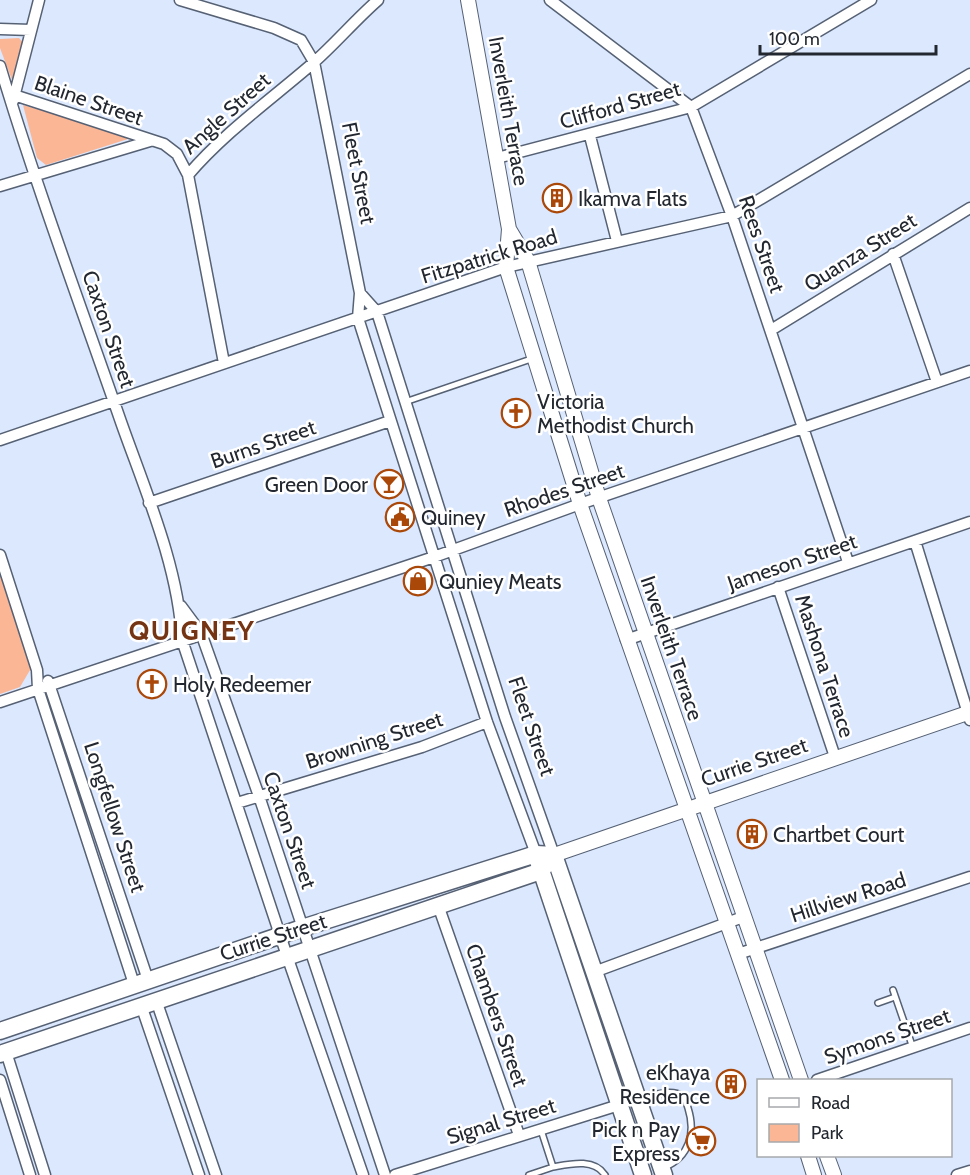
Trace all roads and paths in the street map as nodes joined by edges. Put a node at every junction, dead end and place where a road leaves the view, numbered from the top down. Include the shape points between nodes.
1 (39, 0) edge
2 (180, 0) edge
3 (378, 0) edge
4 (468, 0) edge
5 (550, 0) edge
6 (871, 0) edge
7 (856, 4) edge
8 (0, 28) edge
9 (31, 30) junction
10 (314, 62) junction
11 (0, 66) edge
12 (970, 74) edge
13 (13, 100) junction
14 (691, 107) junction
15 (590, 136) junction
16 (150, 141) junction
17 (497, 158) junction
18 (188, 175) junction
19 (35, 176) junction
20 (0, 186) edge
21 (970, 208) edge
22 (732, 216) junction
23 (510, 229) junction
24 (617, 241) junction
25 (893, 254) junction
26 (528, 261) junction
27 (506, 267) junction
28 (360, 293) junction
29 (377, 312) junction
30 (358, 318) junction
31 (771, 330) junction
32 (534, 358) junction
33 (224, 363) junction
34 (970, 372) edge
35 (937, 382) junction
36 (114, 401) junction
37 (405, 402) junction
38 (390, 422) junction
39 (803, 429) junction
40 (0, 440) edge
41 (599, 498) junction
42 (149, 503) junction
43 (580, 504) junction
44 (970, 522) edge
45 (915, 541) junction
46 (450, 550) junction
47 (0, 555) edge
48 (434, 556) junction
49 (848, 562) junction
50 (778, 587) junction
51 (181, 606) junction
52 (201, 633) junction
53 (645, 633) junction
54 (182, 640) junction
55 (626, 640) junction
56 (37, 670) junction
57 (51, 684) junction
58 (38, 689) junction
59 (0, 702) edge
60 (969, 715) edge
61 (488, 722) junction
62 (835, 757) junction
63 (259, 796) junction
64 (237, 803) junction
65 (703, 804) junction
66 (685, 810) junction
67 (536, 854) junction
68 (554, 855) junction
69 (541, 871) junction
70 (970, 877) edge
71 (439, 908) junction
72 (743, 917) junction
73 (726, 923) junction
74 (302, 928) junction
75 (280, 935) junction
76 (756, 948) junction
77 (308, 949) junction
78 (738, 954) junction
79 (287, 956) junction
80 (594, 972) junction
81 (141, 982) junction
82 (893, 990) dead end
83 (895, 997) junction
84 (148, 1003) junction
85 (878, 1003) dead end
86 (970, 1028) edge
87 (0, 1031) edge
88 (912, 1048) junction
89 (3, 1053) edge
90 (782, 1079) edge
91 (801, 1079) edge
92 (820, 1079) edge
93 (0, 1080) edge
94 (638, 1099) junction
95 (619, 1105) junction
96 (540, 1129) junction
97 (519, 1135) junction
98 (809, 1157) edge
99 (828, 1157) edge
100 (553, 1167) junction
101 (970, 1171) edge
102 (663, 1172) edge
103 (30, 1175) edge
104 (45, 1175) edge
105 (199, 1175) edge
106 (216, 1175) edge
107 (363, 1175) edge
108 (385, 1175) edge
109 (395, 1175) edge
110 (529, 1175) edge
111 (605, 1175) edge
112 (643, 1175) edge
113 (814, 1175) edge
114 (834, 1175) edge
115 (957, 1175) edge

1 - 9 street
2 - 10 street via 301,40
3 - 10 street, Angle Street
4 - 17 street, Inverleith Terrace
5 - 14 street
6 - 7 street, Clifford Street
7 - 14 street, Clifford Street
8 - 9 street
9 - 13 street
10 - 18 street, Angle Street via 214,145
10 - 28 street, Fleet Street
11 - 13 street, Caxton Street
12 - 22 street, Fitzpatrick Road
13 - 16 street, Blaine Street via 81,115
13 - 19 street, Caxton Street
14 - 15 street, Clifford Street
14 - 22 street, Rees Street
15 - 17 street, Clifford Street
15 - 24 street
16 - 18 street, Blaine Street via 164,144 177,154
16 - 19 street, Blaine Street
17 - 23 street, Inverleith Terrace
18 - 33 street, Angle Street
19 - 20 street, Blaine Street
19 - 36 street, Caxton Street
21 - 25 street, Quanza Street
22 - 24 street, Fitzpatrick Road
22 - 31 street, Rees Street
23 - 26 street, Inverleith Terrace
23 - 27 street, Inverleith Terrace
24 - 26 street, Fitzpatrick Road
25 - 31 street, Quanza Street
25 - 35 street
26 - 27 street, Fitzpatrick Road
26 - 41 street, Inverleith Terrace
27 - 29 street, Fitzpatrick Road
27 - 32 street, Inverleith Terrace
28 - 29 street, Fleet Street
28 - 30 street, Fleet Street
29 - 30 street, Fitzpatrick Road
29 - 37 street, Fleet Street
30 - 33 street, Fitzpatrick Road
30 - 38 street, Fleet Street
31 - 39 street, Rees Street
32 - 37 lane
32 - 43 street, Inverleith Terrace
33 - 36 street, Fitzpatrick Road
34 - 35 street, Rhodes Street
35 - 39 street, Rhodes Street
36 - 40 street, Fitzpatrick Road
36 - 42 street, Caxton Street
37 - 46 street, Fleet Street
38 - 42 street, Burns Street
38 - 48 street, Fleet Street
39 - 41 street, Rhodes Street
39 - 49 street, Rees Street
41 - 43 street, Rhodes Street
41 - 53 street, Inverleith Terrace
42 - 51 street, Caxton Street
43 - 46 street, Rhodes Street
43 - 55 street, Inverleith Terrace
44 - 45 street, Jameson Street
45 - 49 street, Jameson Street
45 - 60 street
46 - 48 street, Rhodes Street
46 - 68 street, Fleet Street
47 - 56 street, Longfellow Street
48 - 52 street, Rhodes Street
48 - 61 street, Fleet Street
49 - 50 street, Jameson Street
50 - 53 street, Jameson Street
50 - 62 street, Mashona Terrace
51 - 52 street, Caxton Street
51 - 54 street, Caxton Street
52 - 54 street, Rhodes Street
52 - 63 street, Caxton Street
53 - 55 street, Jameson Street
53 - 65 street, Inverleith Terrace
54 - 57 street, Rhodes Street
54 - 64 street, Caxton Street
55 - 66 street, Inverleith Terrace
56 - 57 street, Longfellow Street
56 - 58 street, Longfellow Street
57 - 58 street, Rhodes Street
57 - 81 street, Longfellow Street
58 - 59 street, Rhodes Street
58 - 81 street, Longfellow Street
60 - 62 street, Currie Street
61 - 63 street, Browning Street via 422,747
61 - 67 street, Fleet Street
62 - 65 street, Currie Street
63 - 64 street, Browning Street
63 - 74 street, Caxton Street
64 - 75 street, Caxton Street
65 - 66 street, Currie Street
65 - 72 street, Inverleith Terrace
66 - 68 street, Currie Street
66 - 73 street, Inverleith Terrace
67 - 68 main road, Currie Street
67 - 69 main road, Fleet Street
67 - 74 main road, Currie Street
68 - 69 main road
68 - 80 main road, Fleet Street
69 - 71 main road, Currie Street
69 - 95 main road, Fleet Street
70 - 76 street, Hillview Road
71 - 77 main road, Currie Street
71 - 97 street, Chambers Street
72 - 73 street
72 - 76 street, Inverleith Terrace
73 - 78 street, Inverleith Terrace
73 - 80 street
74 - 75 main road, Currie Street
74 - 77 street, Caxton Street
75 - 79 street, Caxton Street
75 - 81 main road, Currie Street
76 - 78 street, Hillview Road
76 - 91 street, Inverleith Terrace
77 - 79 main road, Currie Street
77 - 108 street, Caxton Street
78 - 90 street, Inverleith Terrace
79 - 84 main road, Currie Street
79 - 107 street, Caxton Street
80 - 94 main road, Fleet Street
81 - 87 main road, Currie Street
82 - 83 lane
83 - 85 lane
83 - 88 lane
84 - 89 main road, Currie Street
84 - 105 street
84 - 106 street
86 - 88 street, Symons Street
88 - 92 street, Symons Street
89 - 104 street
93 - 103 street
94 - 102 main road, Fleet Street
94 - 102 lane via 675,1093 682,1096 689,1112 693,1132 689,1143 677,1161
95 - 96 street, Signal Street
95 - 112 main road, Fleet Street
96 - 97 street, Signal Street
96 - 100 lane
97 - 109 street, Signal Street
98 - 113 street
99 - 114 street
100 - 110 lane
100 - 111 lane via 596,1165
101 - 115 street

